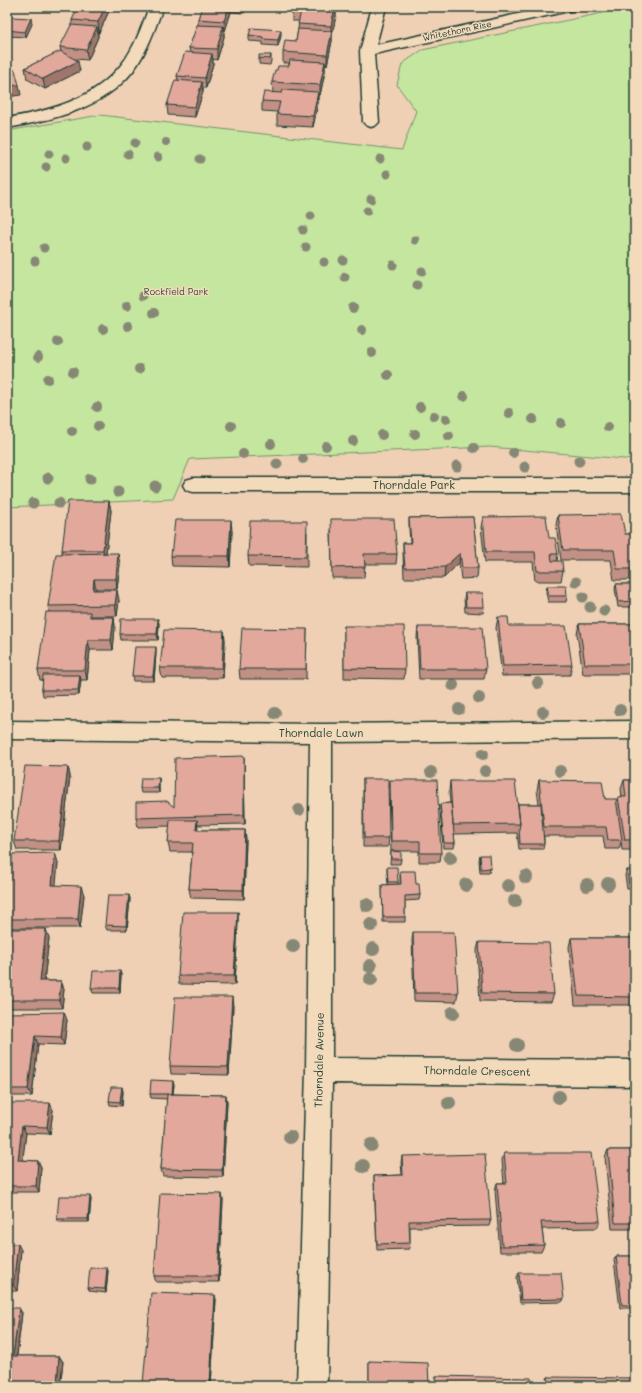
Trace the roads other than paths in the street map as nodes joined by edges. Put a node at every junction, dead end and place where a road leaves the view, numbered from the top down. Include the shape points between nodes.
1 (156, 7) edge
2 (379, 7) edge
3 (569, 7) edge
4 (367, 51) junction
5 (7, 122) edge
6 (371, 122) dead end
7 (193, 485) dead end
8 (635, 486) edge
9 (7, 730) edge
10 (635, 730) edge
11 (321, 733) junction
12 (319, 1070) junction
13 (635, 1073) edge
14 (312, 1386) edge

1 - 5 street via 127,67 100,93 63,112
2 - 4 street
3 - 4 street, Whitethorn Rise
4 - 6 street
7 - 8 street, Thorndale Park
9 - 11 street, Thorndale Lawn
10 - 11 street, Thorndale Lawn
11 - 12 street, Thorndale Avenue
12 - 13 street, Thorndale Crescent
12 - 14 street, Thorndale Avenue

